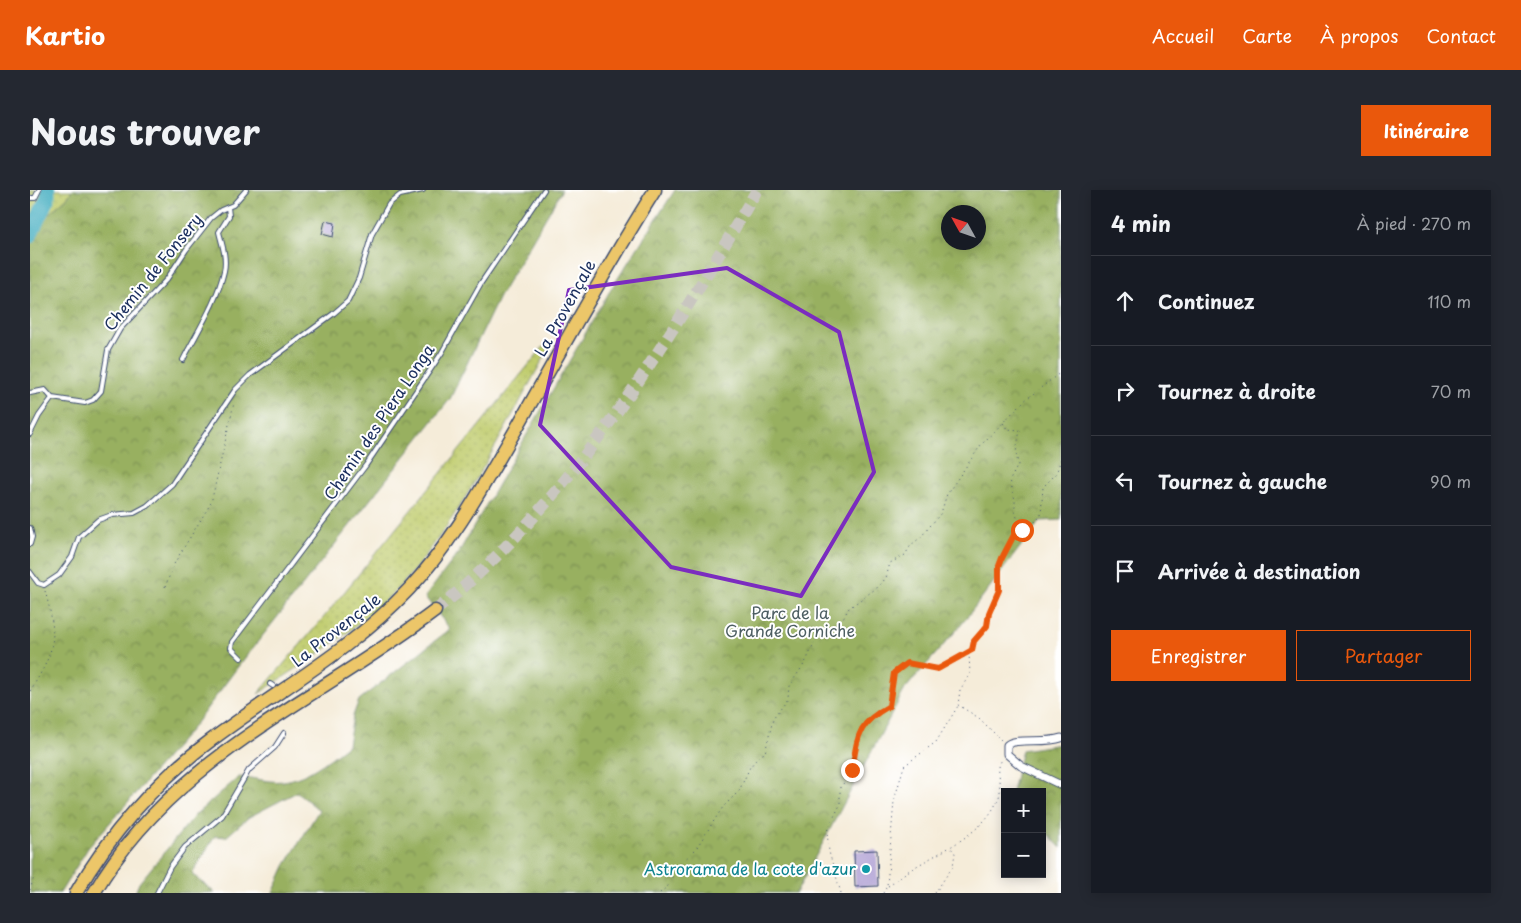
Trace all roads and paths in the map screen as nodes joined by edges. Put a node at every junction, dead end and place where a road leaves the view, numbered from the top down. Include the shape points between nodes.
1 (39, 190) edge
2 (246, 190) edge
3 (423, 190) edge
4 (544, 190) edge
5 (654, 190) edge
6 (30, 198) edge
7 (228, 207) junction
8 (183, 360) dead end
9 (1061, 372) edge
10 (235, 390) junction
11 (30, 393) edge
12 (52, 398) junction
13 (1002, 422) junction
14 (30, 434) edge
15 (1061, 459) edge
16 (1061, 462) edge
17 (30, 528) edge
18 (1022, 530) junction
19 (30, 544) edge
20 (30, 572) edge
21 (44, 585) junction
22 (165, 587) dead end
23 (435, 611) tunnel mouth
24 (969, 654) junction
25 (241, 658) dead end
26 (30, 691) edge
27 (958, 705) junction
28 (284, 733) dead end
29 (1061, 738) edge
30 (1007, 745) junction
31 (1007, 754) junction
32 (1061, 785) edge
33 (950, 848) junction
34 (34, 877) dead end
35 (887, 886) junction
36 (30, 890) edge
37 (76, 893) edge
38 (94, 893) edge
39 (157, 893) edge
40 (660, 893) edge
41 (841, 893) edge
42 (883, 893) edge
43 (936, 893) edge

1 - 6 lane via 35,198
2 - 7 lane, Chemin de Fonsery
3 - 10 lane via 400,195 389,204 372,234 359,278 348,301 250,375
4 - 25 lane, Chemin des Piera Longa via 481,283 441,354 366,465 232,642 231,648
5 - 37 highway, La Provençale via 610,261 472,505 435,559 392,607 363,633 214,738 162,783 101,854
7 - 8 lane via 229,216 220,232 224,270
7 - 12 lane, Chemin de Fonsery via 211,218 167,279 120,329 108,350 101,391 94,400 84,403
9 - 13 path
10 - 21 lane via 172,484 134,513 98,520 79,536 72,557 59,575
10 - 22 path via 211,503 175,562
11 - 12 lane via 45,390
12 - 14 lane
13 - 18 path via 1007,429 1020,430 1016,452 1018,465 1010,480 1015,512
13 - 40 path via 954,482 941,513 905,554 890,563 886,578 817,638 805,664 789,686 788,699 773,719 765,753 750,767 739,791 723,807 696,850 678,866 668,886
15 - 16 path
16 - 18 path via 1056,474 1043,487 1040,514 1034,523
17 - 19 lane
18 - 24 path via 1014,535 1002,558 999,590 987,626 974,641
20 - 21 lane via 38,584
21 - 26 path via 54,628 54,644
23 - 38 highway via 394,641 264,723 205,766 168,799 138,833
24 - 27 path via 970,674 960,690
24 - 41 path via 938,669 907,663 894,673 889,706 870,717 857,736 852,770 840,789 840,805 827,830 829,852
27 - 30 path via 979,718
27 - 35 path via 936,742 904,766 894,801
28 - 39 lane via 275,747 249,770 222,816 185,848 170,867
29 - 30 street via 1041,742 1015,740
30 - 31 street
31 - 32 street via 1021,766
31 - 33 path via 999,763 1001,786 996,803 984,822
33 - 35 path
33 - 43 path via 954,853 953,866
34 - 36 path
35 - 42 path

